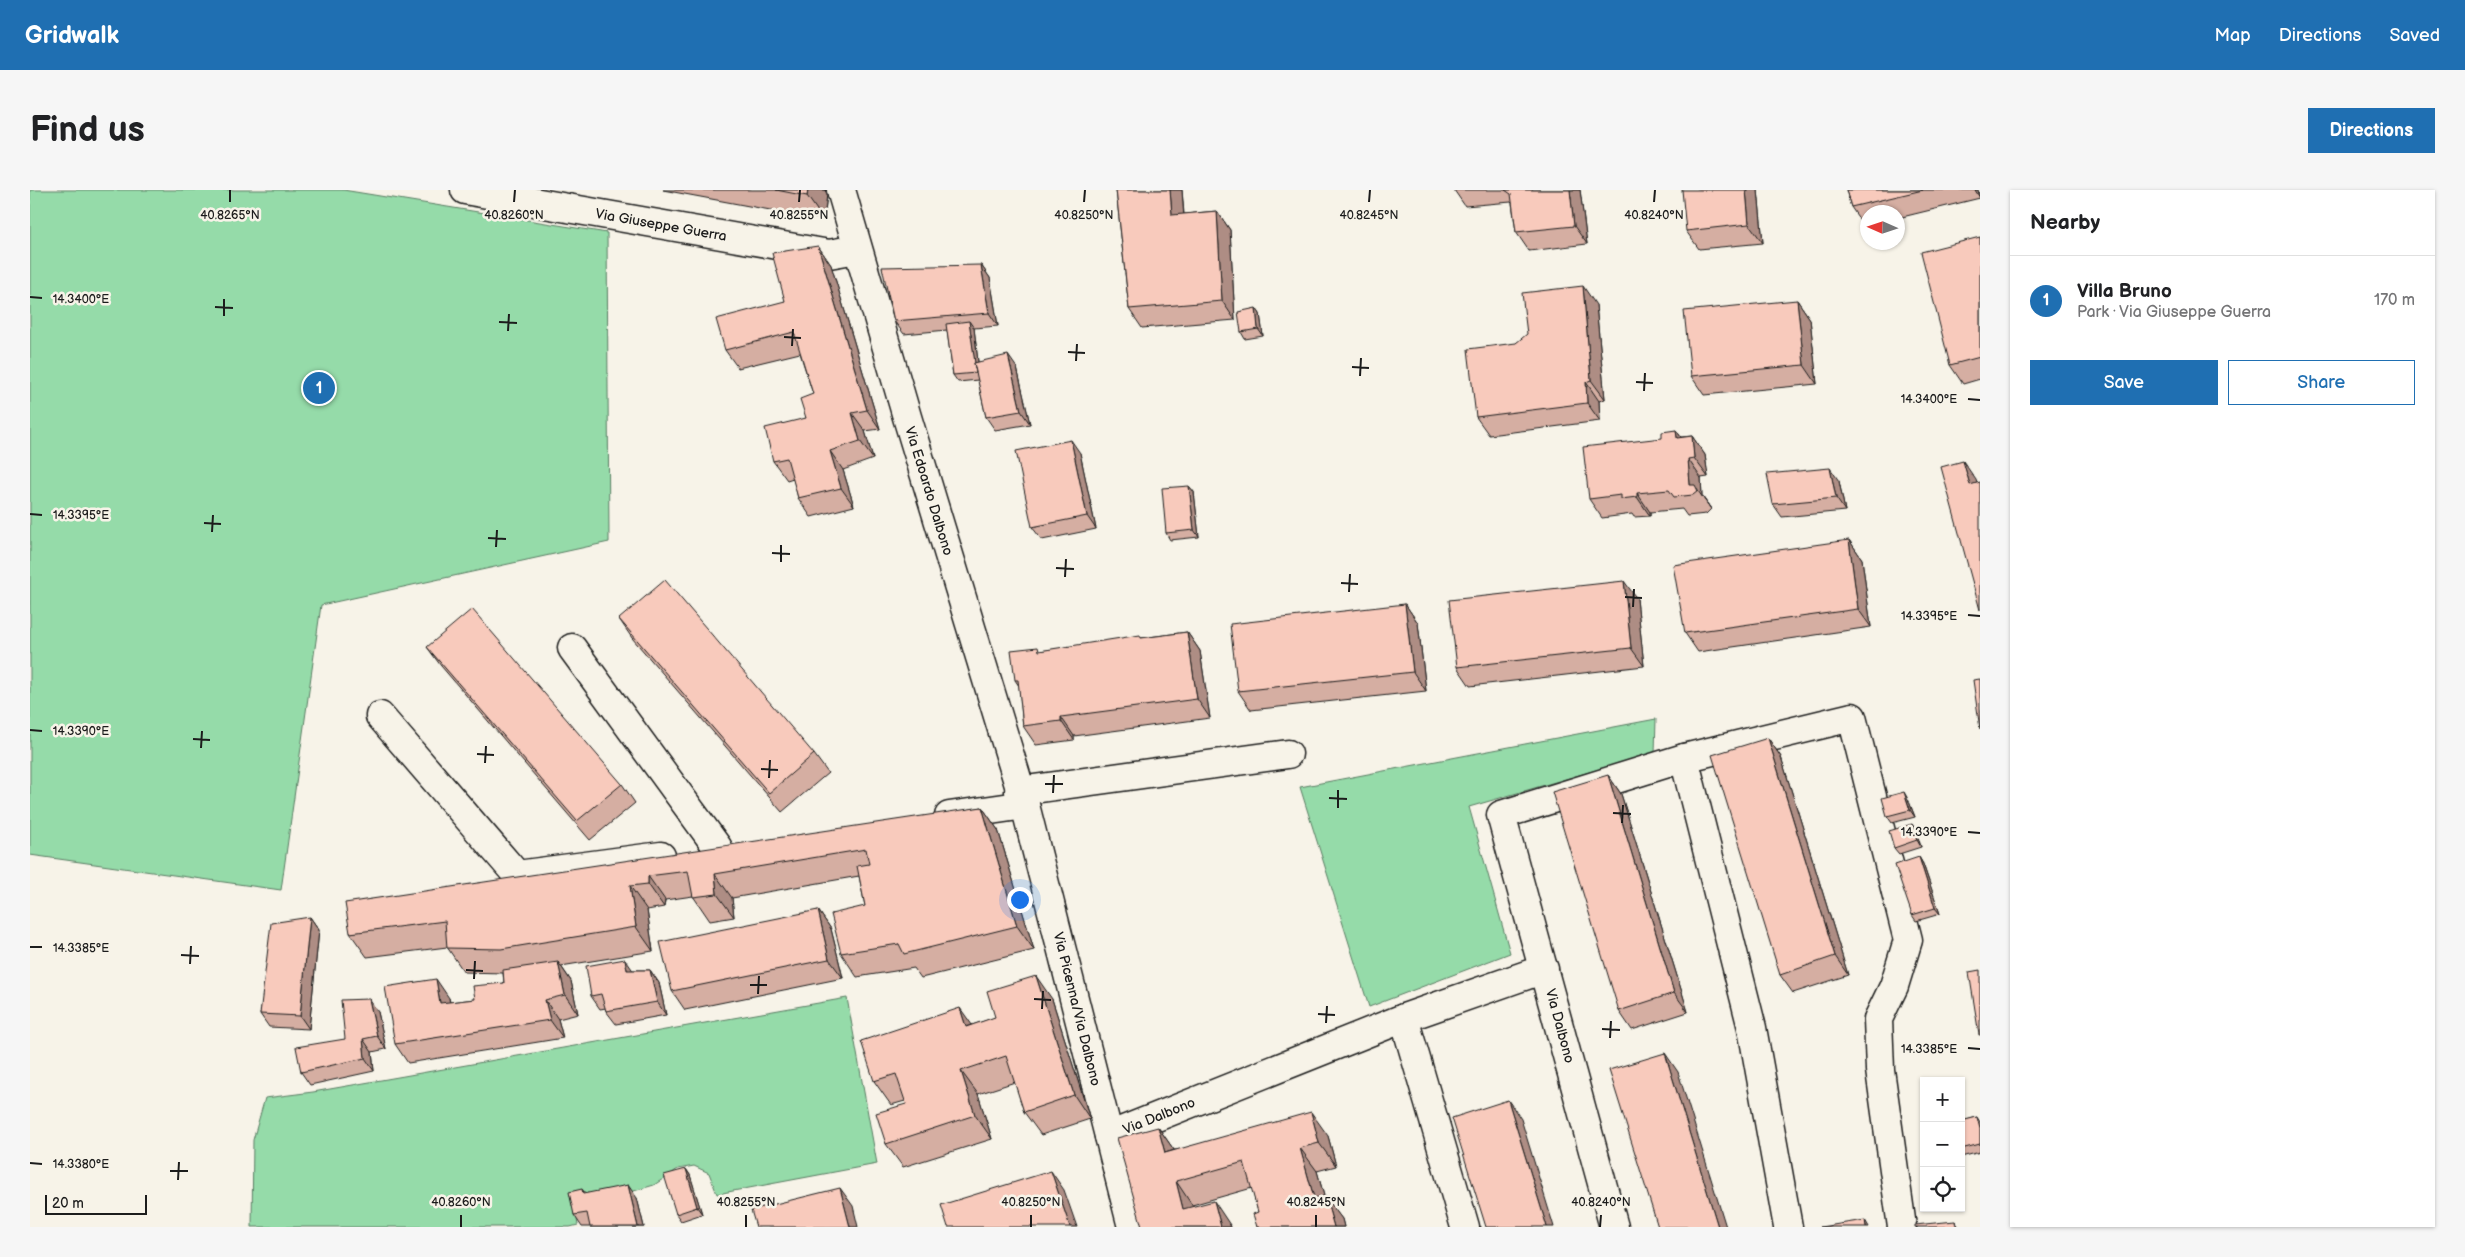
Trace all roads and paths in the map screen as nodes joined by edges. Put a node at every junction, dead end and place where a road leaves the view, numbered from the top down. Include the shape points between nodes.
1 (465, 190) edge
2 (841, 190) edge
3 (857, 250) junction
4 (572, 648) dead end
5 (380, 716) dead end
6 (1288, 754) dead end
7 (1684, 758) junction
8 (1022, 798) junction
9 (922, 820) edge
10 (747, 844) edge
11 (718, 848) junction
12 (1544, 969) junction
13 (1404, 1018) junction
14 (1109, 1136) junction
15 (1132, 1227) edge
16 (1465, 1227) edge
17 (1614, 1227) edge
18 (1788, 1227) edge
19 (1902, 1227) edge

1 - 3 street, Via Giuseppe Guerra via 829,254
2 - 3 street, Via Edoardo Dalbono
3 - 8 street, Via Edoardo Dalbono
4 - 11 street
5 - 11 street via 517,875
6 - 8 street
7 - 12 street via 1501,815
7 - 18 street via 1752,1028
7 - 19 street via 1852,717 1908,940 1894,986 1878,1018 1880,1070
8 - 9 street
8 - 14 street, Via Picenna/Via Dalbono
10 - 11 street
12 - 13 street, Via Dalbono
12 - 17 street, Via Dalbono
13 - 14 street, Via Dalbono
13 - 16 street
14 - 15 street, Via Picenna/Via Dalbono

